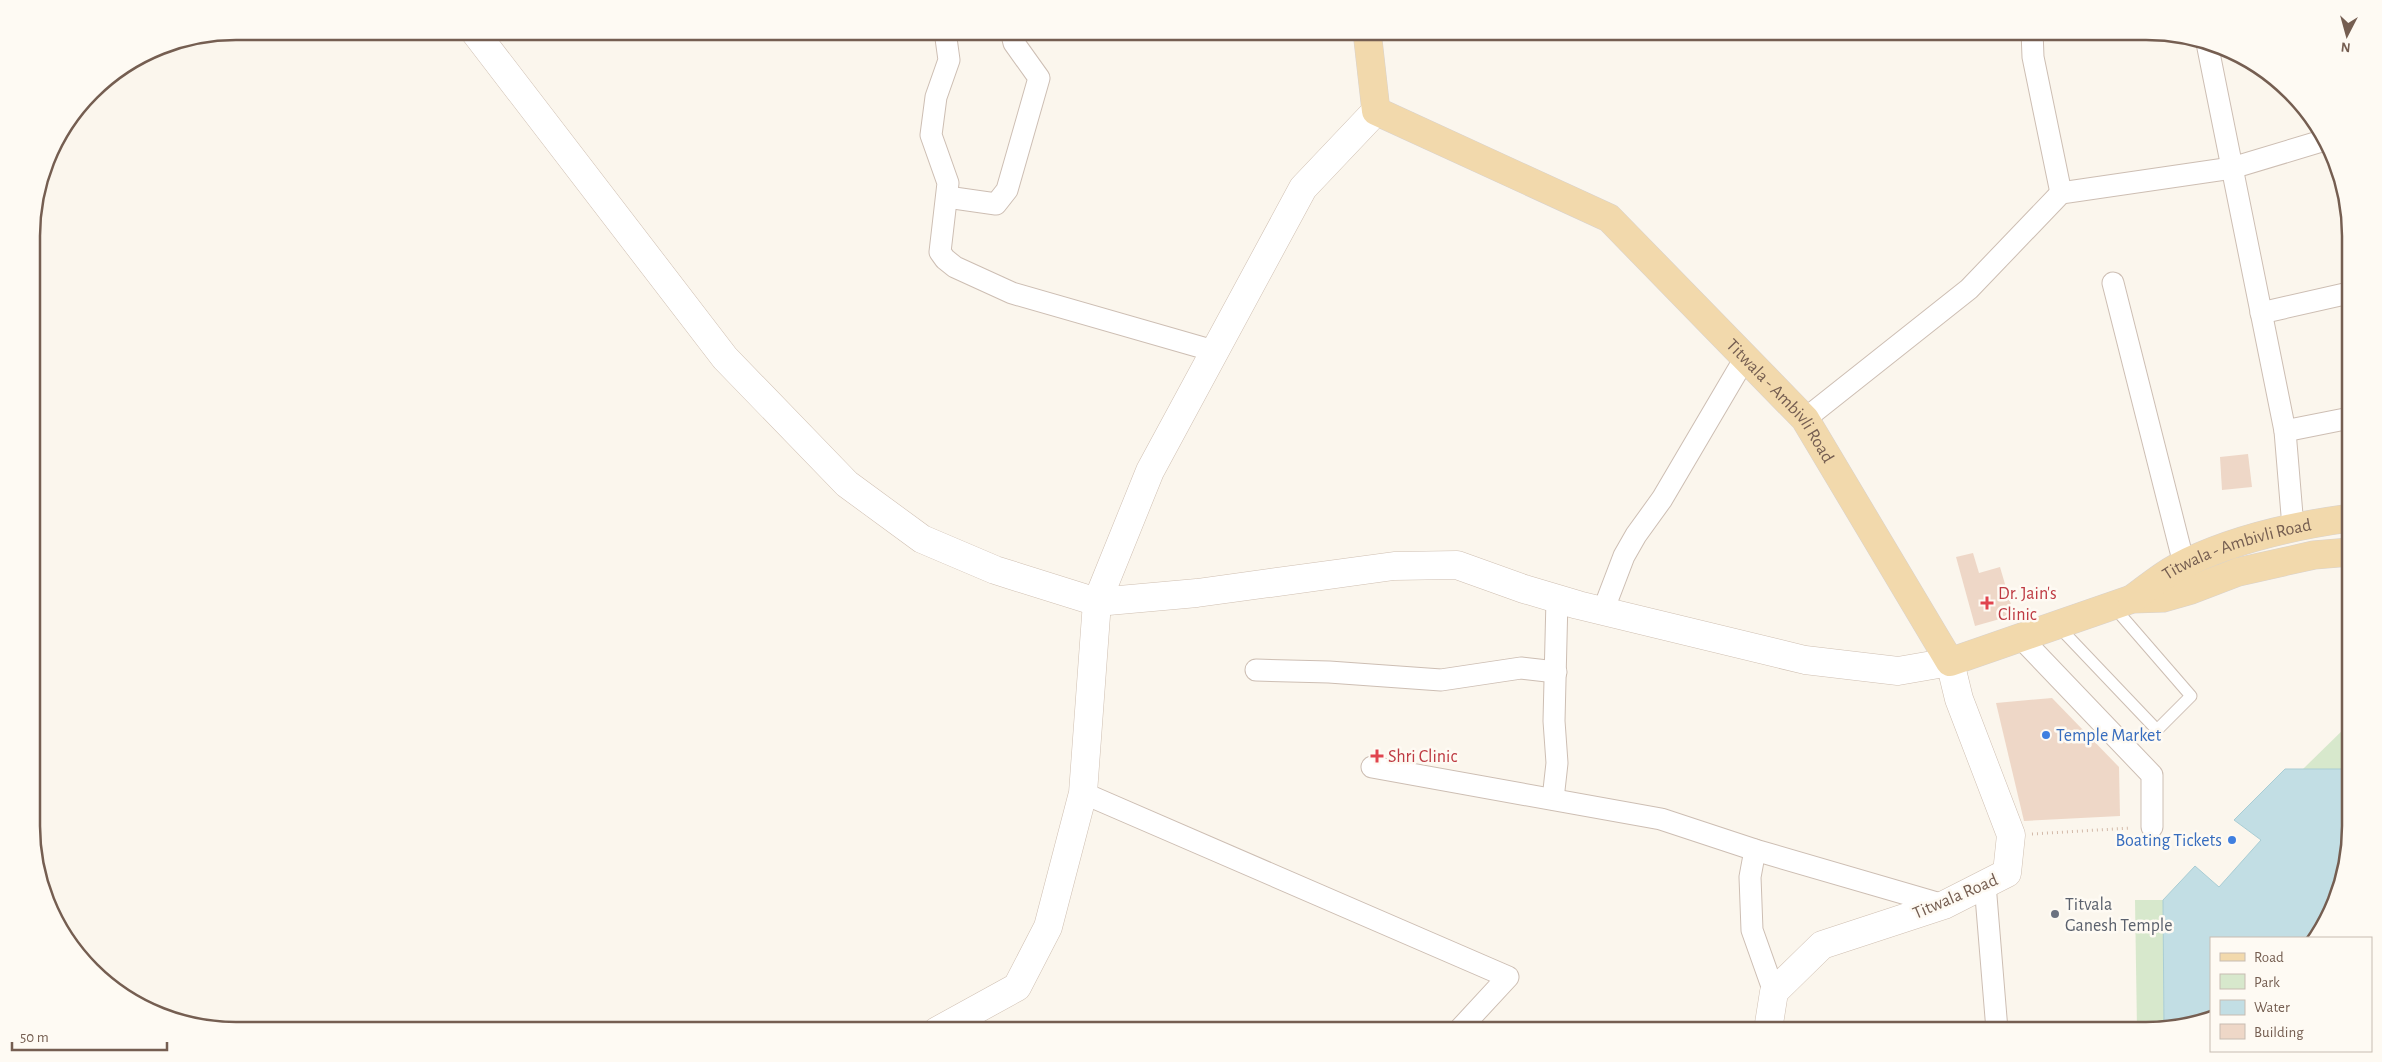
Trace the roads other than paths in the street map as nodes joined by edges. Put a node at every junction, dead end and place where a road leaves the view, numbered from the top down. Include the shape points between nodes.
1 (481, 40) edge
2 (946, 40) edge
3 (1013, 40) edge
4 (1368, 40) edge
5 (2032, 40) edge
6 (2208, 50) edge
7 (1376, 111) junction
8 (2318, 142) edge
9 (2232, 168) junction
10 (2061, 194) junction
11 (947, 197) junction
12 (2113, 283) dead end
13 (2342, 295) edge
14 (2261, 313) junction
15 (1214, 351) junction
16 (1745, 358) junction
17 (1805, 419) junction
18 (2342, 420) edge
19 (2285, 431) junction
20 (2342, 519) edge
21 (2293, 527) junction
22 (2342, 553) edge
23 (2184, 564) junction
24 (1557, 599) junction
25 (1097, 602) junction
26 (2122, 603) junction
27 (1603, 611) junction
28 (2057, 625) junction
29 (2021, 638) junction
30 (1950, 662) junction
31 (1256, 670) dead end
32 (1556, 672) junction
33 (1372, 768) dead end
34 (1083, 793) junction
35 (1553, 799) junction
36 (2152, 827) road end
37 (1755, 850) junction
38 (1985, 884) junction
39 (1944, 905) junction
40 (1774, 992) junction
41 (953, 1022) edge
42 (1466, 1022) edge
43 (1769, 1022) edge
44 (1996, 1022) edge

1 - 25 street via 725,358 847,484 922,540 995,570
2 - 11 street via 949,60 936,97 931,135 948,183
3 - 11 street via 1039,78 1008,190 996,204
4 - 7 main road
5 - 10 street
6 - 9 street
7 - 15 street via 1302,188
7 - 16 main road, Titwala - Ambivli Road via 1609,218
8 - 9 street
9 - 10 street
9 - 14 street
10 - 17 street via 1969,289
11 - 15 street via 940,252 954,267 1012,293
12 - 23 street
13 - 14 street
14 - 19 street
15 - 25 street via 1150,471
16 - 17 main road, Titwala - Ambivli Road
16 - 27 street via 1662,499 1624,556
17 - 30 main road, Titwala - Ambivli Road
18 - 19 street
19 - 21 street
20 - 21 main road, Titwala - Ambivli Road
21 - 23 main road, Titwala - Ambivli Road via 2225,547
22 - 26 main road, Titwala - Ambivli Road via 2314,555 2238,572 2163,598
23 - 26 main road, Titwala - Ambivli Road
24 - 25 street via 1457,565 1394,566 1197,593
24 - 27 street
24 - 32 street
25 - 34 street
26 - 28 main road, Titwala - Ambivli Road
26 - 28 lane via 2191,696 2157,730
27 - 30 street via 1805,660 1898,671
28 - 29 main road, Titwala - Ambivli Road
29 - 30 main road, Titwala - Ambivli Road
29 - 36 street via 2152,775
30 - 38 street, Titwala Road via 1959,699 2011,835 2007,873
31 - 32 street via 1441,680 1521,668
32 - 35 street via 1554,721 1558,763
33 - 35 street
34 - 41 street via 1048,927 1017,987
34 - 42 street via 1508,977
35 - 37 street via 1661,819
37 - 39 street
37 - 40 street via 1750,877 1752,930
38 - 39 street, Titwala Road
38 - 44 street
39 - 40 street, Titwala Road via 1822,944
40 - 43 street

